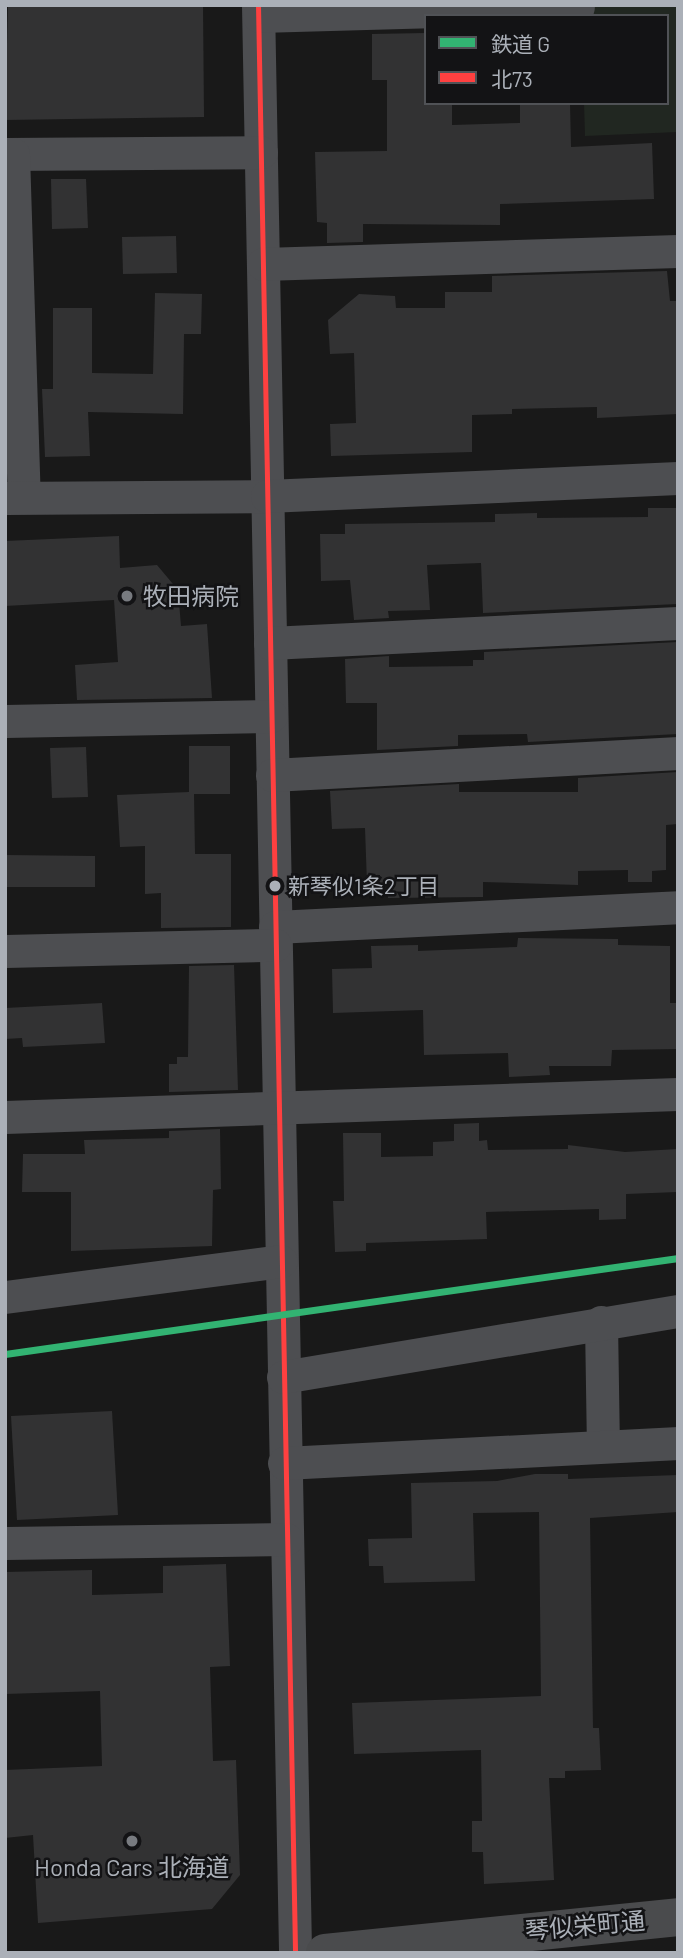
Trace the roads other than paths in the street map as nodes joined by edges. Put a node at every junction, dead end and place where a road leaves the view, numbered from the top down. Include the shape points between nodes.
1 (578, 7) dead end
2 (259, 11) edge
3 (261, 152) junction
4 (9, 154) edge
5 (678, 251) edge
6 (263, 264) junction
7 (678, 478) edge
8 (267, 496) junction
9 (15, 497) edge
10 (678, 623) edge
11 (270, 643) junction
12 (271, 716) junction
13 (5, 721) edge
14 (678, 753) edge
15 (272, 775) junction
16 (678, 907) edge
17 (275, 936) junction
18 (5, 951) edge
19 (678, 1094) edge
20 (278, 1109) junction
21 (5, 1117) edge
22 (281, 1261) junction
23 (5, 1297) edge
24 (678, 1311) edge
25 (601, 1322) junction
26 (283, 1377) junction
27 (678, 1443) edge
28 (603, 1445) junction
29 (284, 1463) junction
30 (286, 1539) junction
31 (5, 1543) edge
32 (678, 1917) edge
33 (528, 1941) edge
34 (295, 1953) edge
35 (325, 1953) edge

1 - 2 street
2 - 3 street
3 - 4 street
3 - 6 street
4 - 9 street
5 - 6 street
6 - 8 street
7 - 8 street
8 - 9 street
8 - 11 street
10 - 11 street
11 - 12 street
12 - 13 street
12 - 15 street
14 - 15 street
15 - 17 street
16 - 17 street
17 - 18 street
17 - 20 street
19 - 20 street
20 - 21 street
20 - 22 street
22 - 23 street
22 - 26 street
24 - 25 street
25 - 26 street
25 - 28 street
26 - 29 street
27 - 28 street
28 - 29 street
29 - 30 street
30 - 31 street
30 - 34 street
32 - 33 main road, 琴似栄町通
33 - 35 main road, 琴似栄町通

